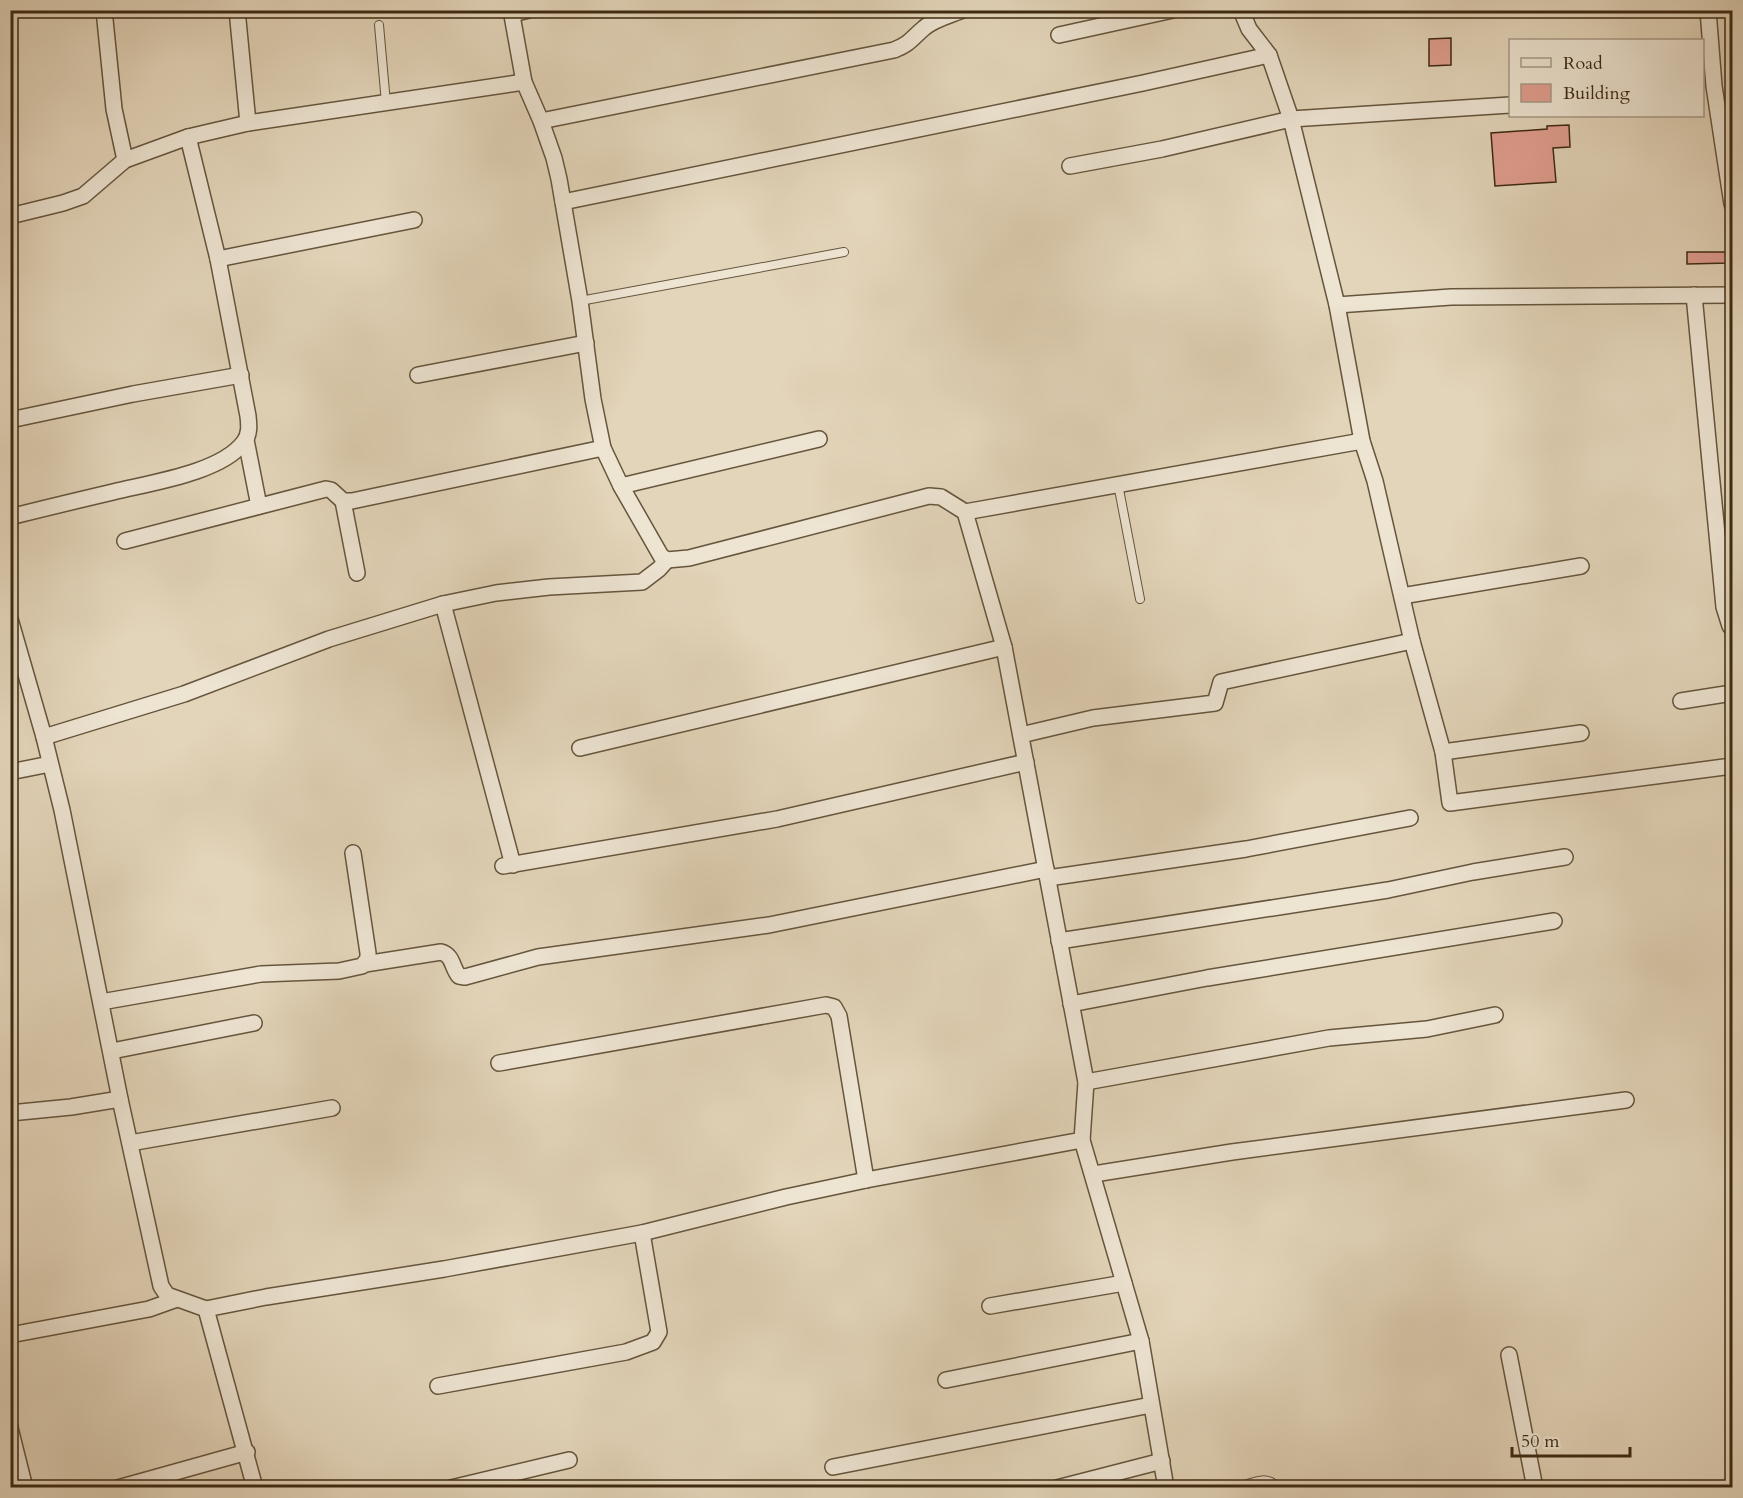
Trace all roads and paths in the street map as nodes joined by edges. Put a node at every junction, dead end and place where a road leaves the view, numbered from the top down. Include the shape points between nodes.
1 (104, 10) edge
2 (237, 10) edge
3 (529, 10) edge
4 (963, 10) edge
5 (1173, 10) edge
6 (1241, 10) edge
7 (1708, 10) edge
8 (512, 12) edge
9 (379, 25) dead end
10 (1059, 35) dead end
11 (1269, 55) junction
12 (524, 82) junction
13 (1708, 86) edge
14 (386, 103) junction
15 (1509, 105) edge
16 (1291, 119) junction
17 (541, 121) junction
18 (248, 123) junction
19 (188, 137) junction
20 (125, 160) junction
21 (1070, 166) dead end
22 (563, 202) junction
23 (1732, 204) edge
24 (10, 216) edge
25 (414, 220) dead end
26 (844, 252) dead end
27 (218, 259) junction
28 (1694, 295) junction
29 (1732, 295) edge
30 (580, 302) junction
31 (1337, 305) junction
32 (586, 343) junction
33 (241, 375) junction
34 (418, 375) dead end
35 (10, 420) edge
36 (819, 439) dead end
37 (246, 440) junction
38 (1362, 441) junction
39 (603, 448) junction
40 (1118, 484) junction
41 (621, 486) junction
42 (343, 501) junction
43 (259, 506) junction
44 (965, 512) junction
45 (10, 517) edge
46 (125, 542) dead end
47 (667, 560) junction
48 (1581, 566) dead end
49 (357, 573) dead end
50 (1402, 596) junction
51 (1140, 599) dead end
52 (443, 604) junction
53 (10, 619) edge
54 (1730, 626) dead end
55 (1412, 640) junction
56 (1004, 647) junction
57 (1732, 693) edge
58 (1681, 701) dead end
59 (1581, 733) dead end
60 (1021, 735) junction
61 (44, 737) junction
62 (580, 748) dead end
63 (1443, 752) junction
64 (1026, 762) junction
65 (50, 764) junction
66 (1732, 766) edge
67 (10, 772) edge
68 (1410, 818) dead end
69 (353, 853) dead end
70 (1565, 857) dead end
71 (1047, 874) junction
72 (1554, 921) dead end
73 (1059, 941) junction
74 (365, 964) junction
75 (101, 1002) junction
76 (1071, 1004) junction
77 (1495, 1016) dead end
78 (254, 1023) dead end
79 (112, 1051) junction
80 (499, 1064) dead end
81 (1086, 1082) junction
82 (120, 1099) junction
83 (1626, 1100) dead end
84 (332, 1108) dead end
85 (10, 1113) edge
86 (1082, 1140) junction
87 (130, 1143) junction
88 (1094, 1174) junction
89 (866, 1180) junction
90 (642, 1233) junction
91 (1124, 1284) junction
92 (177, 1299) junction
93 (990, 1306) dead end
94 (206, 1309) junction
95 (10, 1335) edge
96 (1141, 1341) junction
97 (1509, 1355) dead end
98 (946, 1380) dead end
99 (438, 1386) dead end
100 (1151, 1405) junction
101 (10, 1428) edge
102 (247, 1452) junction
103 (568, 1460) dead end
104 (1162, 1461) junction
105 (833, 1467) dead end
106 (25, 1488) edge
107 (118, 1488) edge
108 (255, 1488) edge
109 (451, 1488) edge
110 (1057, 1488) edge
111 (1166, 1488) edge
112 (1235, 1488) edge
113 (1277, 1488) edge
114 (1535, 1488) edge

1 - 20 street via 114,109
2 - 18 street
3 - 8 street
4 - 17 street via 924,27 912,41 894,50
5 - 10 street
6 - 11 street via 1249,29
7 - 13 street
8 - 12 street
9 - 14 lane
11 - 16 street
11 - 22 street
12 - 14 street
12 - 17 street
13 - 23 street
14 - 18 street
15 - 16 street
16 - 21 street
16 - 31 street
17 - 22 street
18 - 19 street
19 - 20 street
19 - 27 street
20 - 24 street via 83,196
22 - 30 street
25 - 27 street
26 - 30 lane
27 - 33 street
28 - 29 street
28 - 31 street via 1451,297
28 - 54 street via 1724,607
30 - 32 street
31 - 38 street
32 - 34 street
32 - 39 street
33 - 35 street
33 - 37 street via 248,416
36 - 41 street
37 - 43 street
37 - 45 street via 225,458 190,473
38 - 40 street
38 - 50 street
39 - 41 street
39 - 42 street
40 - 44 street
40 - 51 lane
41 - 47 street via 657,551
42 - 43 street via 326,489
42 - 49 street
43 - 46 street
44 - 47 street via 942,497 929,496 689,558
44 - 56 street
47 - 52 street via 642,582 549,587
48 - 50 street
50 - 55 street
52 - 61 street via 329,639 184,694
52 - 64 street via 508,866 777,819
53 - 61 street
55 - 60 street via 1221,682 1215,703 1093,718
55 - 63 street
56 - 60 street
56 - 62 street
57 - 58 street
59 - 63 street
60 - 64 street
61 - 65 street
63 - 66 street via 1450,803
64 - 71 street
65 - 67 street
65 - 75 street
68 - 71 street via 1246,849
69 - 74 street via 368,953
70 - 73 street via 1388,890
71 - 73 street
71 - 74 street via 769,925 538,957 465,977 456,972 447,953 441,952
72 - 76 street
73 - 76 street
74 - 75 street via 339,971 261,974
75 - 79 street
76 - 81 street
77 - 81 street via 1427,1029 1329,1038
78 - 79 street
79 - 82 street
80 - 89 street via 826,1005 834,1007 839,1016
81 - 86 street
82 - 85 street
82 - 87 street
83 - 88 street
84 - 87 street
86 - 88 street
86 - 89 street
87 - 92 street via 162,1286 167,1295
88 - 91 street
89 - 90 street
90 - 94 street
90 - 99 street via 659,1332 653,1342 626,1352
91 - 93 street
91 - 96 street
92 - 94 street
92 - 95 street via 149,1309
94 - 102 street
96 - 98 street
96 - 100 street
97 - 114 street
100 - 104 street
100 - 105 street
101 - 106 street
102 - 107 street
102 - 108 street
103 - 109 street
104 - 110 street
104 - 111 street
112 - 113 lane via 1266,1479

